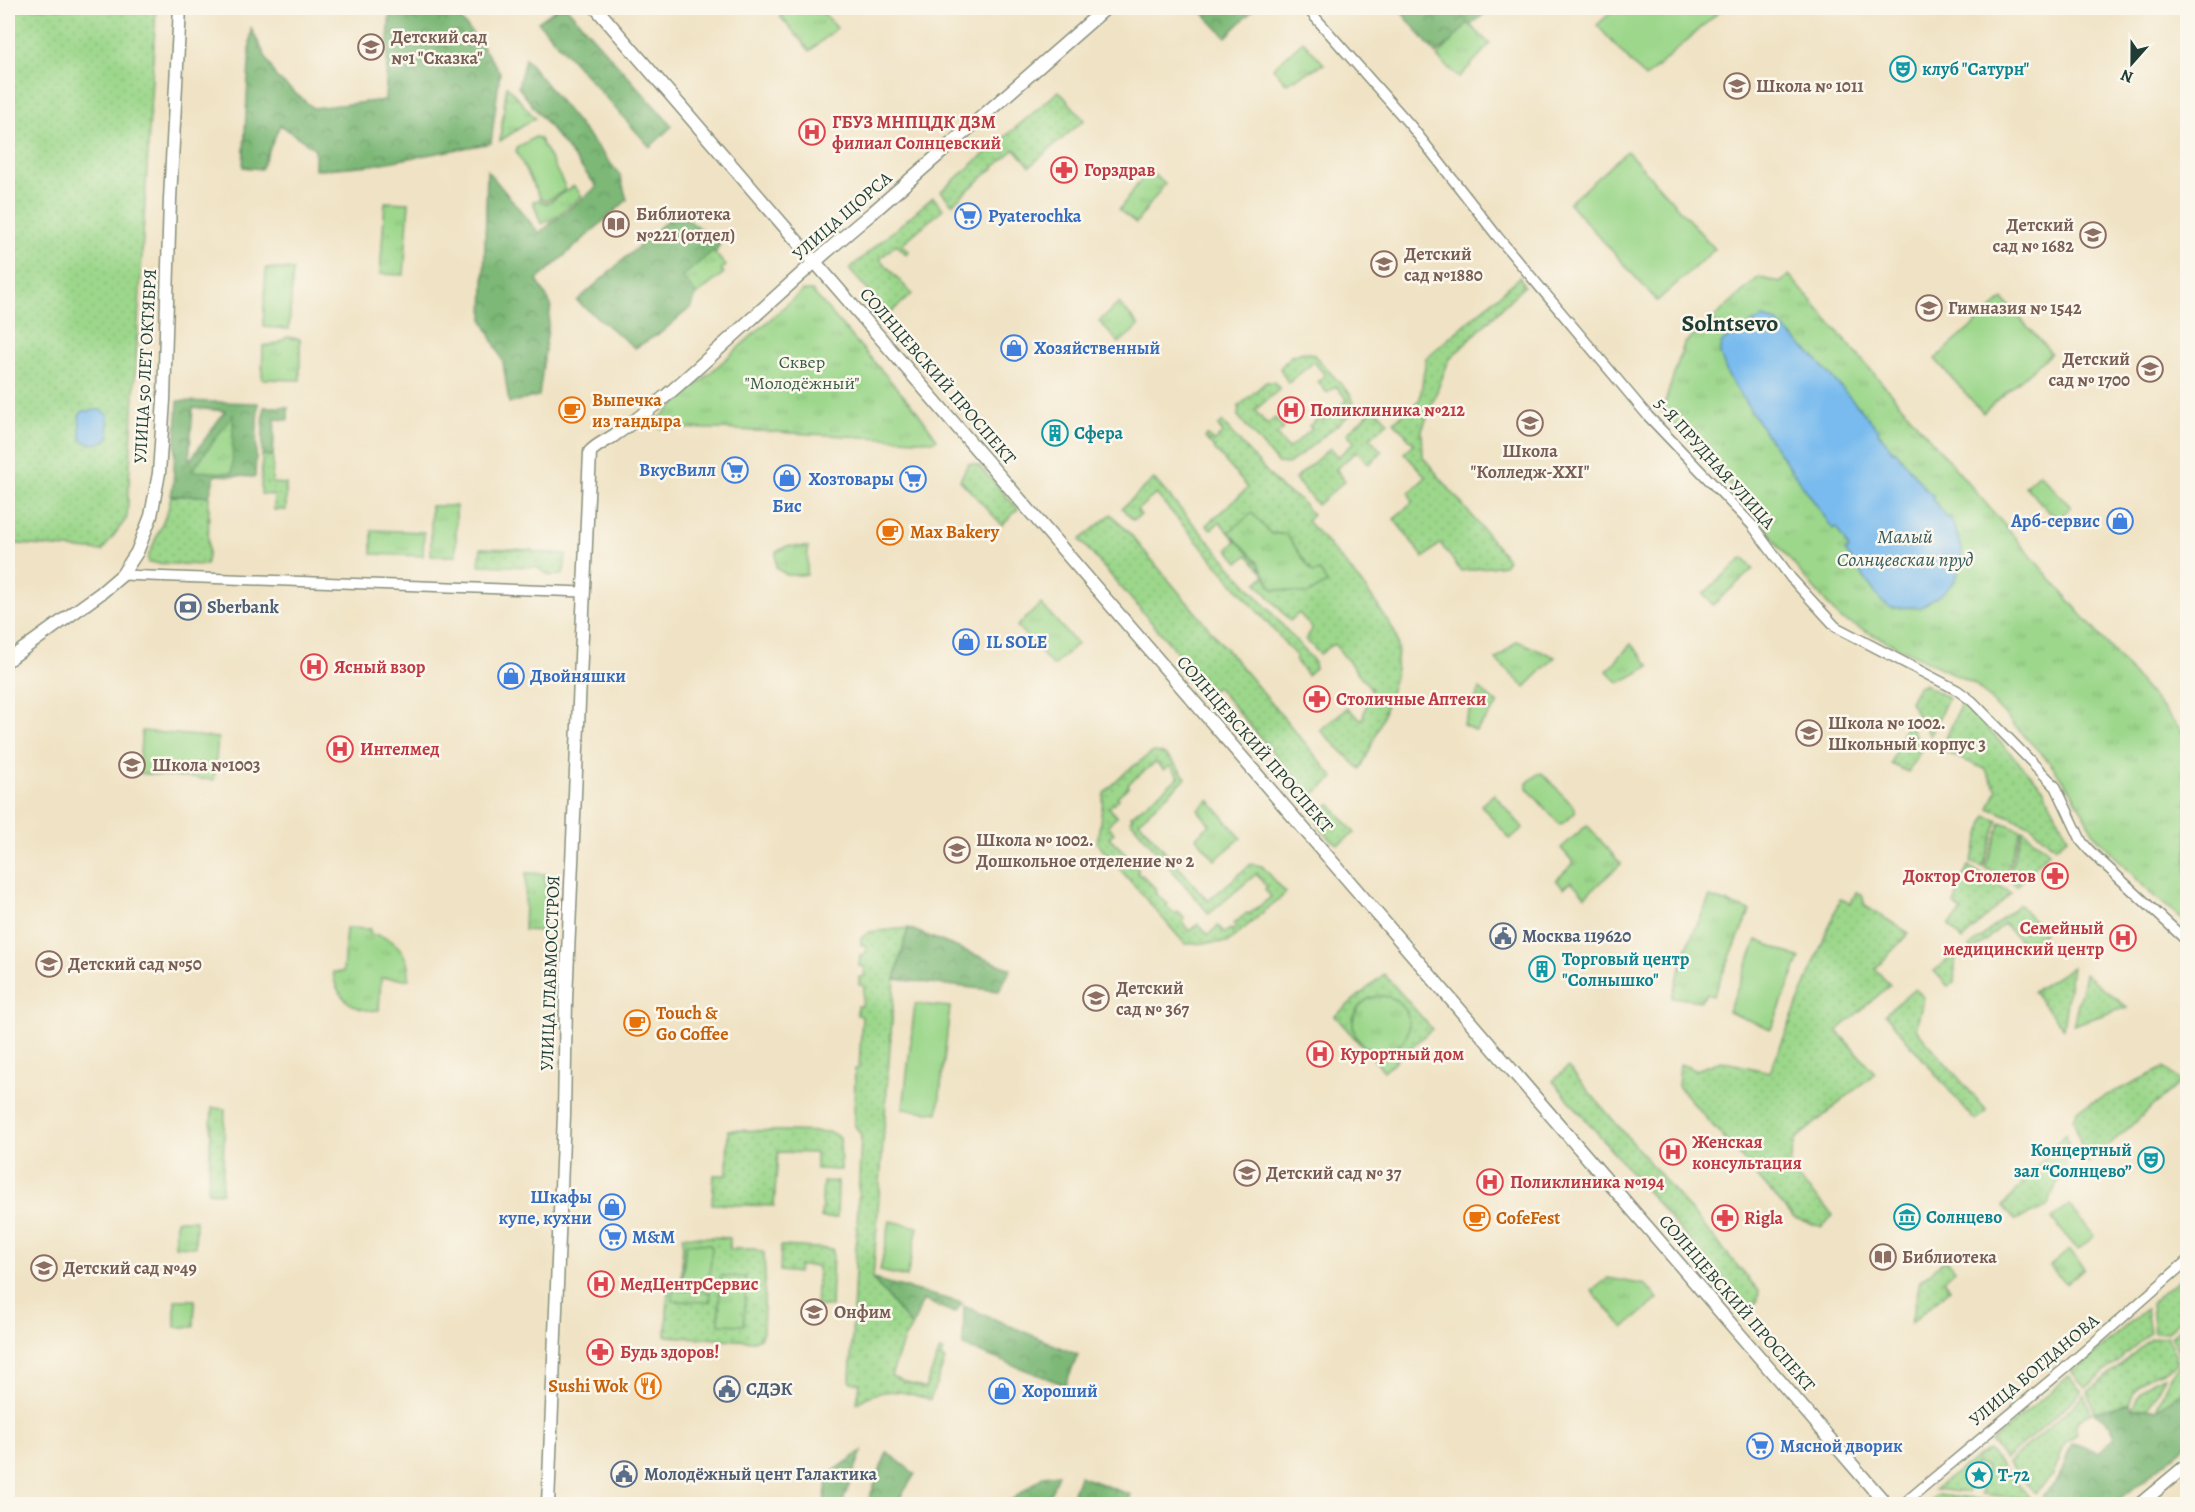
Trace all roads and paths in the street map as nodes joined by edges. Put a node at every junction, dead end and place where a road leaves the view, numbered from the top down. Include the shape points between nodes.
1 (180, 8) edge
2 (596, 8) edge
3 (1106, 8) edge
4 (1306, 8) edge
5 (815, 263) junction
6 (597, 445) joint
7 (122, 575) junction
8 (584, 592) junction
9 (8, 660) edge
10 (2187, 942) edge
11 (2187, 1260) edge
12 (2187, 1464) edge
13 (548, 1504) edge
14 (1886, 1504) edge
15 (1903, 1504) edge
16 (2140, 1504) edge

1 - 7 street, УЛИЦА 50 ЛЕТ ОКТЯБРЯ via 159,473 144,537
2 - 5 street, СОЛНЦЕВСКИЙ ПРОСПЕКТ
3 - 5 street, УЛИЦА ЩОРСА
4 - 10 street, 5-Я ПРУДНАЯ УЛИЦА via 1411,126 1497,236 1648,416 1752,525 1791,578 1836,627 1972,701 2056,787 2089,850
5 - 6 street, УЛИЦА ЩОРСА via 658,403
5 - 14 street, СОЛНЦЕВСКИЙ ПРОСПЕКТ
6 - 8 street, УЛИЦА ГЛАВМОССТРОЯ via 589,460
7 - 8 street
7 - 9 street, УЛИЦА 50 ЛЕТ ОКТЯБРЯ
8 - 13 street, УЛИЦА ГЛАВМОССТРОЯ
11 - 15 street, УЛИЦА БОГДАНОВА
12 - 16 street

